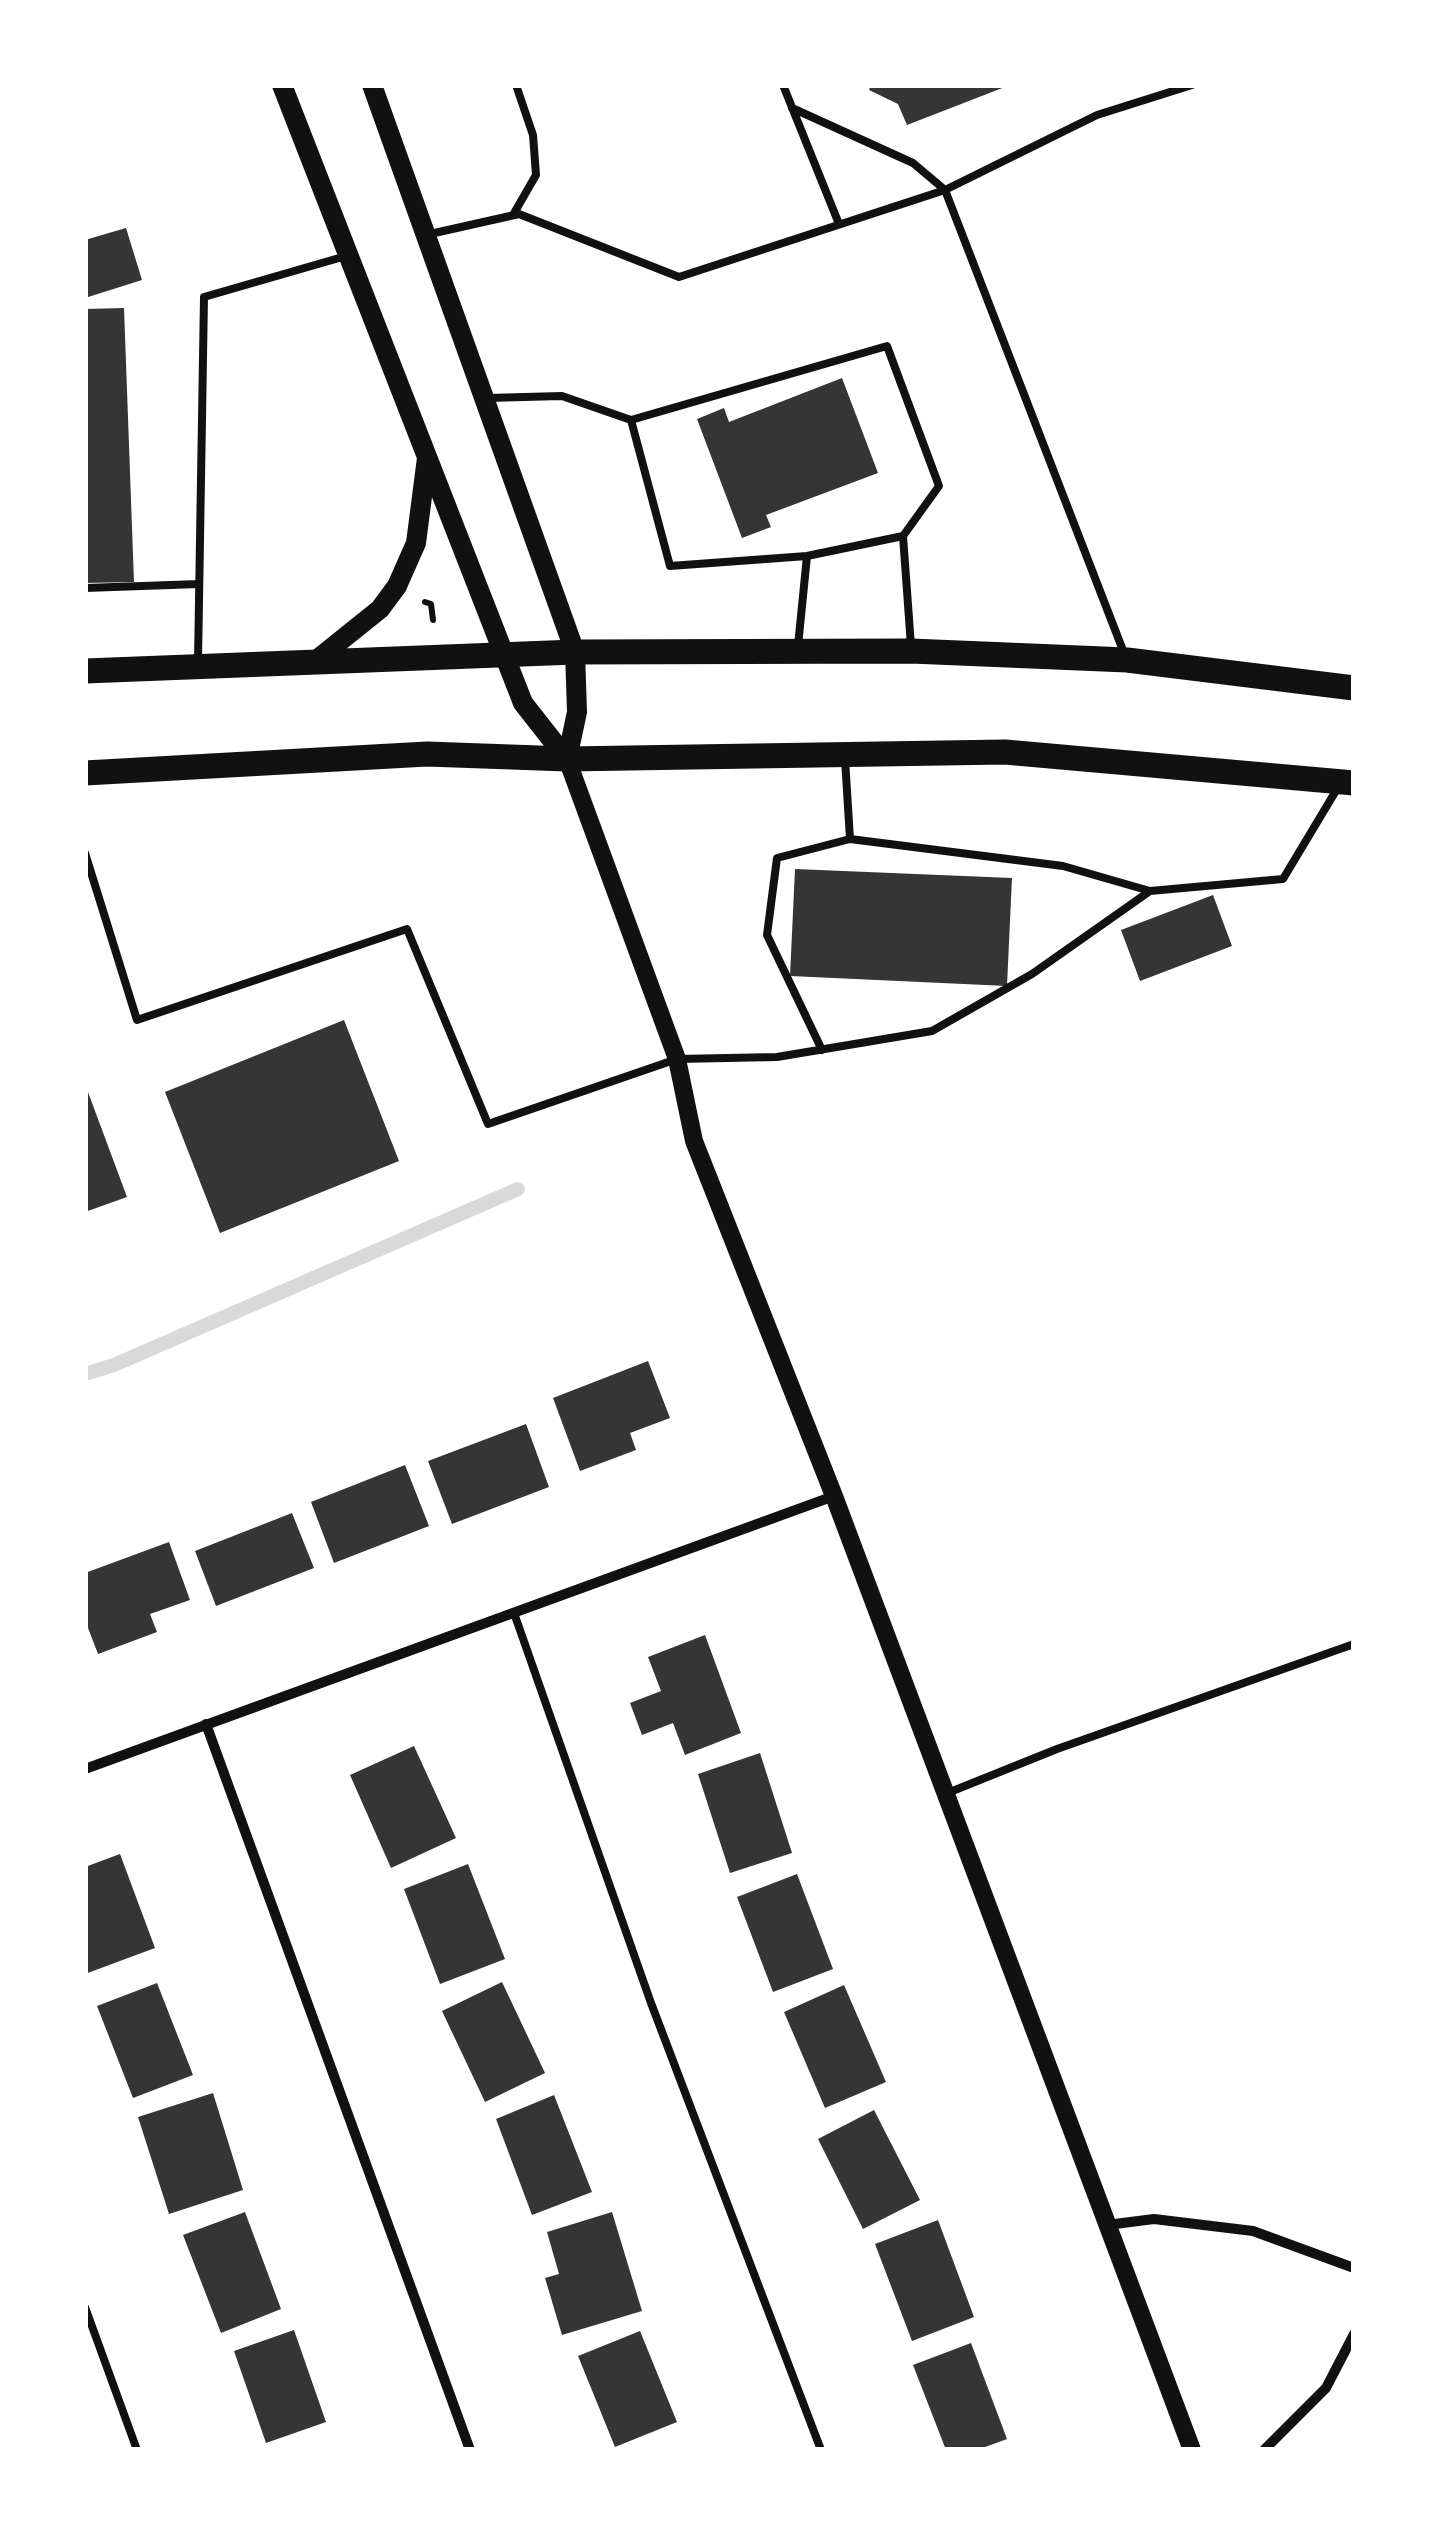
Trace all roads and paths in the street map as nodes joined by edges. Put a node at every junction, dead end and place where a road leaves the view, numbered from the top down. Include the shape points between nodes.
1 (282, 85) edge
2 (372, 85) edge
3 (516, 85) edge
4 (783, 85) edge
5 (1192, 85) edge
6 (792, 108) junction
7 (945, 190) junction
8 (513, 215) junction
9 (839, 224) junction
10 (425, 235) junction
11 (350, 255) junction
12 (484, 398) junction
13 (631, 420) junction
14 (428, 456) junction
15 (903, 536) junction
16 (806, 556) junction
17 (199, 584) junction
18 (85, 588) edge
19 (430, 604) dead end
20 (444, 604) dead end
21 (797, 650) junction
22 (911, 650) junction
23 (574, 652) junction
24 (503, 654) junction
25 (1127, 660) junction
26 (314, 662) junction
27 (198, 666) junction
28 (85, 672) edge
29 (1354, 688) edge
30 (845, 752) junction
31 (567, 759) junction
32 (85, 772) edge
33 (1348, 782) edge
34 (850, 839) junction
35 (85, 853) edge
36 (1150, 891) junction
37 (822, 1050) junction
38 (677, 1059) junction
39 (834, 1496) junction
40 (514, 1613) junction
41 (1354, 1644) edge
42 (206, 1724) junction
43 (85, 1769) edge
44 (945, 1794) junction
45 (1107, 2225) junction
46 (1354, 2268) edge
47 (85, 2307) edge
48 (1354, 2334) edge
49 (137, 2450) edge
50 (470, 2450) edge
51 (820, 2450) edge
52 (1192, 2450) edge
53 (1264, 2450) edge

1 - 11 main road
2 - 10 main road
3 - 8 lane via 533,135 536,175
4 - 6 lane
5 - 7 lane via 1097,115
6 - 7 lane via 913,163
6 - 9 lane
7 - 9 lane
7 - 25 lane
8 - 9 lane via 679,278
8 - 10 lane
10 - 12 main road
11 - 14 main road
11 - 17 lane via 204,297
12 - 13 lane via 562,396
12 - 23 main road
13 - 15 lane via 887,346 939,486
13 - 16 lane via 670,566
14 - 24 main road
14 - 26 main road via 416,542 397,586 380,609
15 - 16 lane
15 - 22 lane
16 - 21 lane
17 - 18 lane
17 - 27 lane
19 - 20 path
21 - 22 main road
21 - 23 main road
22 - 25 main road
23 - 24 main road
23 - 31 main road via 577,712
24 - 26 main road
24 - 31 main road via 523,703
25 - 29 main road
26 - 27 main road
27 - 28 main road
30 - 31 main road
30 - 33 main road via 1004,752
30 - 34 lane
31 - 32 main road via 427,754
31 - 38 street
33 - 36 lane via 1283,879
34 - 36 lane via 1062,866
34 - 37 lane via 777,858 769,916 767,935
35 - 38 lane via 138,1020 407,929 488,1124
36 - 37 lane via 1032,974 932,1031
37 - 38 lane
38 - 39 street via 694,1141
39 - 40 street
39 - 44 street
40 - 42 street
40 - 51 lane
41 - 44 lane
42 - 43 street
42 - 50 street
44 - 45 street
45 - 46 street via 1154,2219 1253,2231
45 - 52 street
47 - 49 lane
48 - 53 street via 1326,2388

